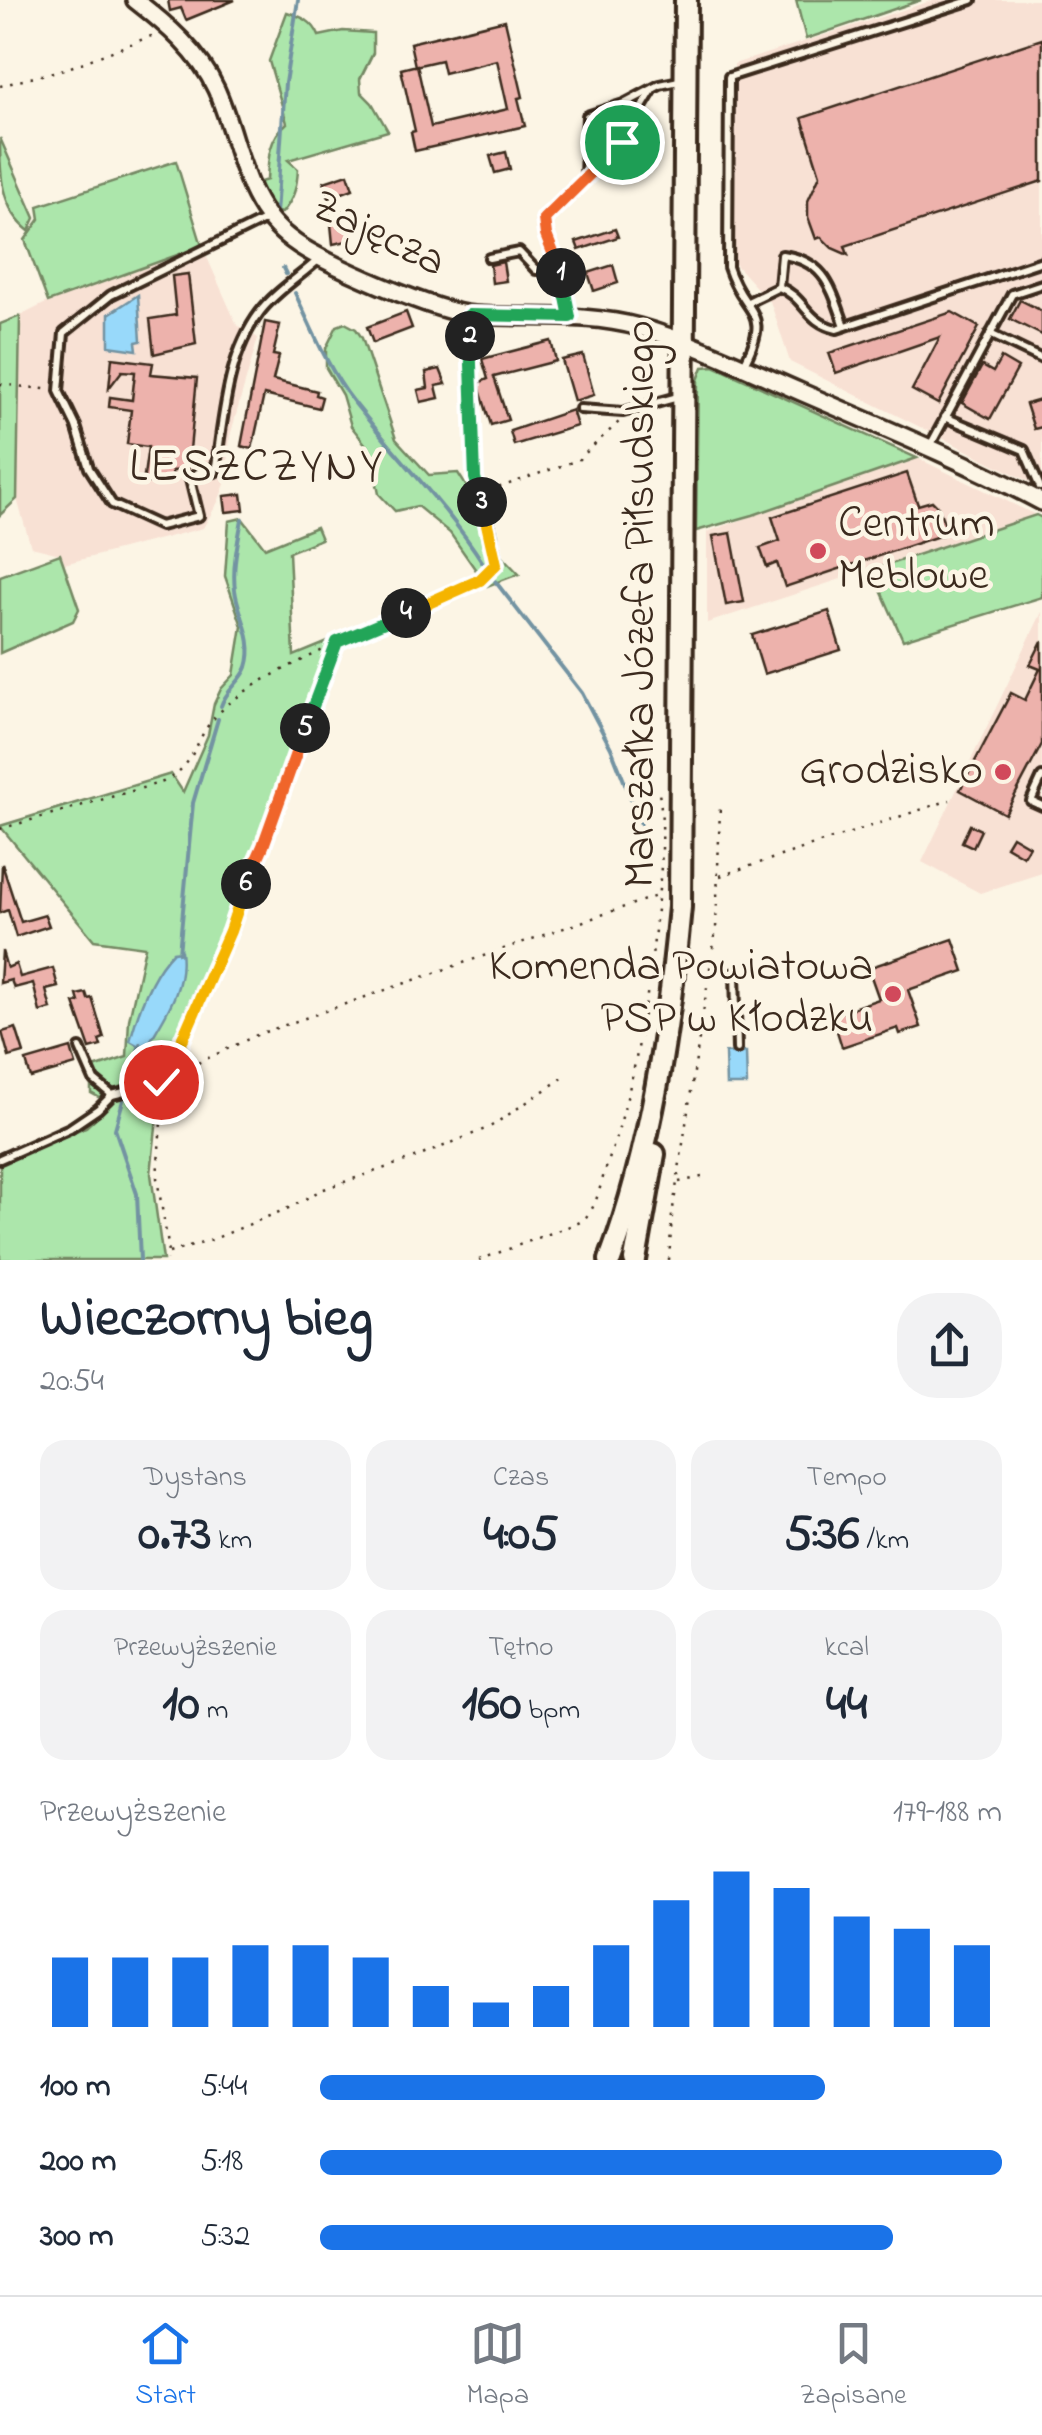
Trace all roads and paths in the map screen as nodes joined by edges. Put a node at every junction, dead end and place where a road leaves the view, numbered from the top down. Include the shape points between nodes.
1 (136, 0) edge
2 (686, 0) edge
3 (972, 0) edge
4 (169, 28) junction
5 (686, 80) junction
6 (0, 86) edge
7 (652, 89) junction
8 (586, 179) junction
9 (266, 218) junction
10 (320, 258) junction
11 (490, 258) dead end
12 (1042, 261) edge
13 (560, 270) junction
14 (1042, 284) edge
15 (778, 287) junction
16 (748, 302) junction
17 (469, 315) junction
18 (570, 317) junction
19 (844, 326) junction
20 (990, 334) junction
21 (684, 343) junction
22 (1042, 359) edge
23 (743, 367) junction
24 (0, 384) edge
25 (59, 391) junction
26 (684, 396) junction
27 (580, 409) dead end
28 (632, 409) junction
29 (945, 416) junction
30 (929, 447) junction
31 (1040, 493) edge
32 (480, 494) junction
33 (337, 642) junction
34 (1042, 776) edge
35 (658, 788) dead end
36 (950, 800) dead end
37 (1042, 806) edge
38 (720, 808) dead end
39 (0, 830) edge
40 (720, 876) junction
41 (659, 895) junction
42 (735, 972) dead end
43 (671, 1003) junction
44 (80, 1048) dead end
45 (737, 1049) dead end
46 (567, 1076) dead end
47 (170, 1077) junction
48 (112, 1094) junction
49 (0, 1159) edge
50 (706, 1176) dead end
51 (678, 1182) junction
52 (168, 1253) junction
53 (167, 1260) edge
54 (480, 1260) edge
55 (610, 1260) edge
56 (636, 1260) edge
57 (669, 1260) edge

1 - 4 street, Zajęcza
2 - 5 highway, Marszałka Józefa Piłsudskiego
3 - 16 lane via 729,77 728,267
4 - 6 path via 68,68
4 - 9 street, Zajęcza via 216,88
5 - 7 lane
5 - 21 highway, Marszałka Józefa Piłsudskiego
7 - 8 lane via 622,142
7 - 8 lane via 586,116
8 - 13 lane via 544,219
9 - 10 street, Zajęcza
9 - 25 lane via 112,295 64,333
10 - 17 street, Zajęcza
10 - 25 lane via 250,328 234,364 215,472 190,479 199,516 160,526 112,504 89,468
11 - 13 lane via 519,252 536,270
12 - 19 lane
13 - 18 lane
14 - 20 lane via 1012,294
15 - 16 lane
15 - 19 lane via 820,325
15 - 19 lane via 782,256 815,266
16 - 23 lane via 759,332
17 - 18 street, Zajęcza
17 - 32 lane
18 - 21 street, Zajęcza via 612,320
20 - 22 lane
20 - 29 lane
21 - 23 street, Zajęcza
21 - 26 highway, Marszałka Józefa Piłsudskiego
23 - 30 street, Zajęcza
24 - 25 path
26 - 28 lane
26 - 43 highway, Marszałka Józefa Piłsudskiego via 683,850
27 - 28 lane
28 - 32 path via 578,460
29 - 30 lane
29 - 31 lane via 1024,450
30 - 31 street, Zajęcza
32 - 33 lane via 496,564 480,580
33 - 39 path via 251,689 214,718 172,778
33 - 47 lane
34 - 37 lane via 1031,801
35 - 41 path
36 - 40 path
38 - 40 path
40 - 51 path
41 - 47 path via 259,1034
41 - 54 path via 640,1042 590,1214
42 - 45 lane
43 - 55 highway, Marszałka Józefa Piłsudskiego via 644,1144
43 - 56 highway via 670,1062
44 - 48 lane via 94,1080
46 - 52 path via 490,1127
47 - 48 lane
47 - 52 path via 163,1088 158,1178
48 - 49 lane via 70,1128
50 - 51 path
51 - 57 path
52 - 53 path

